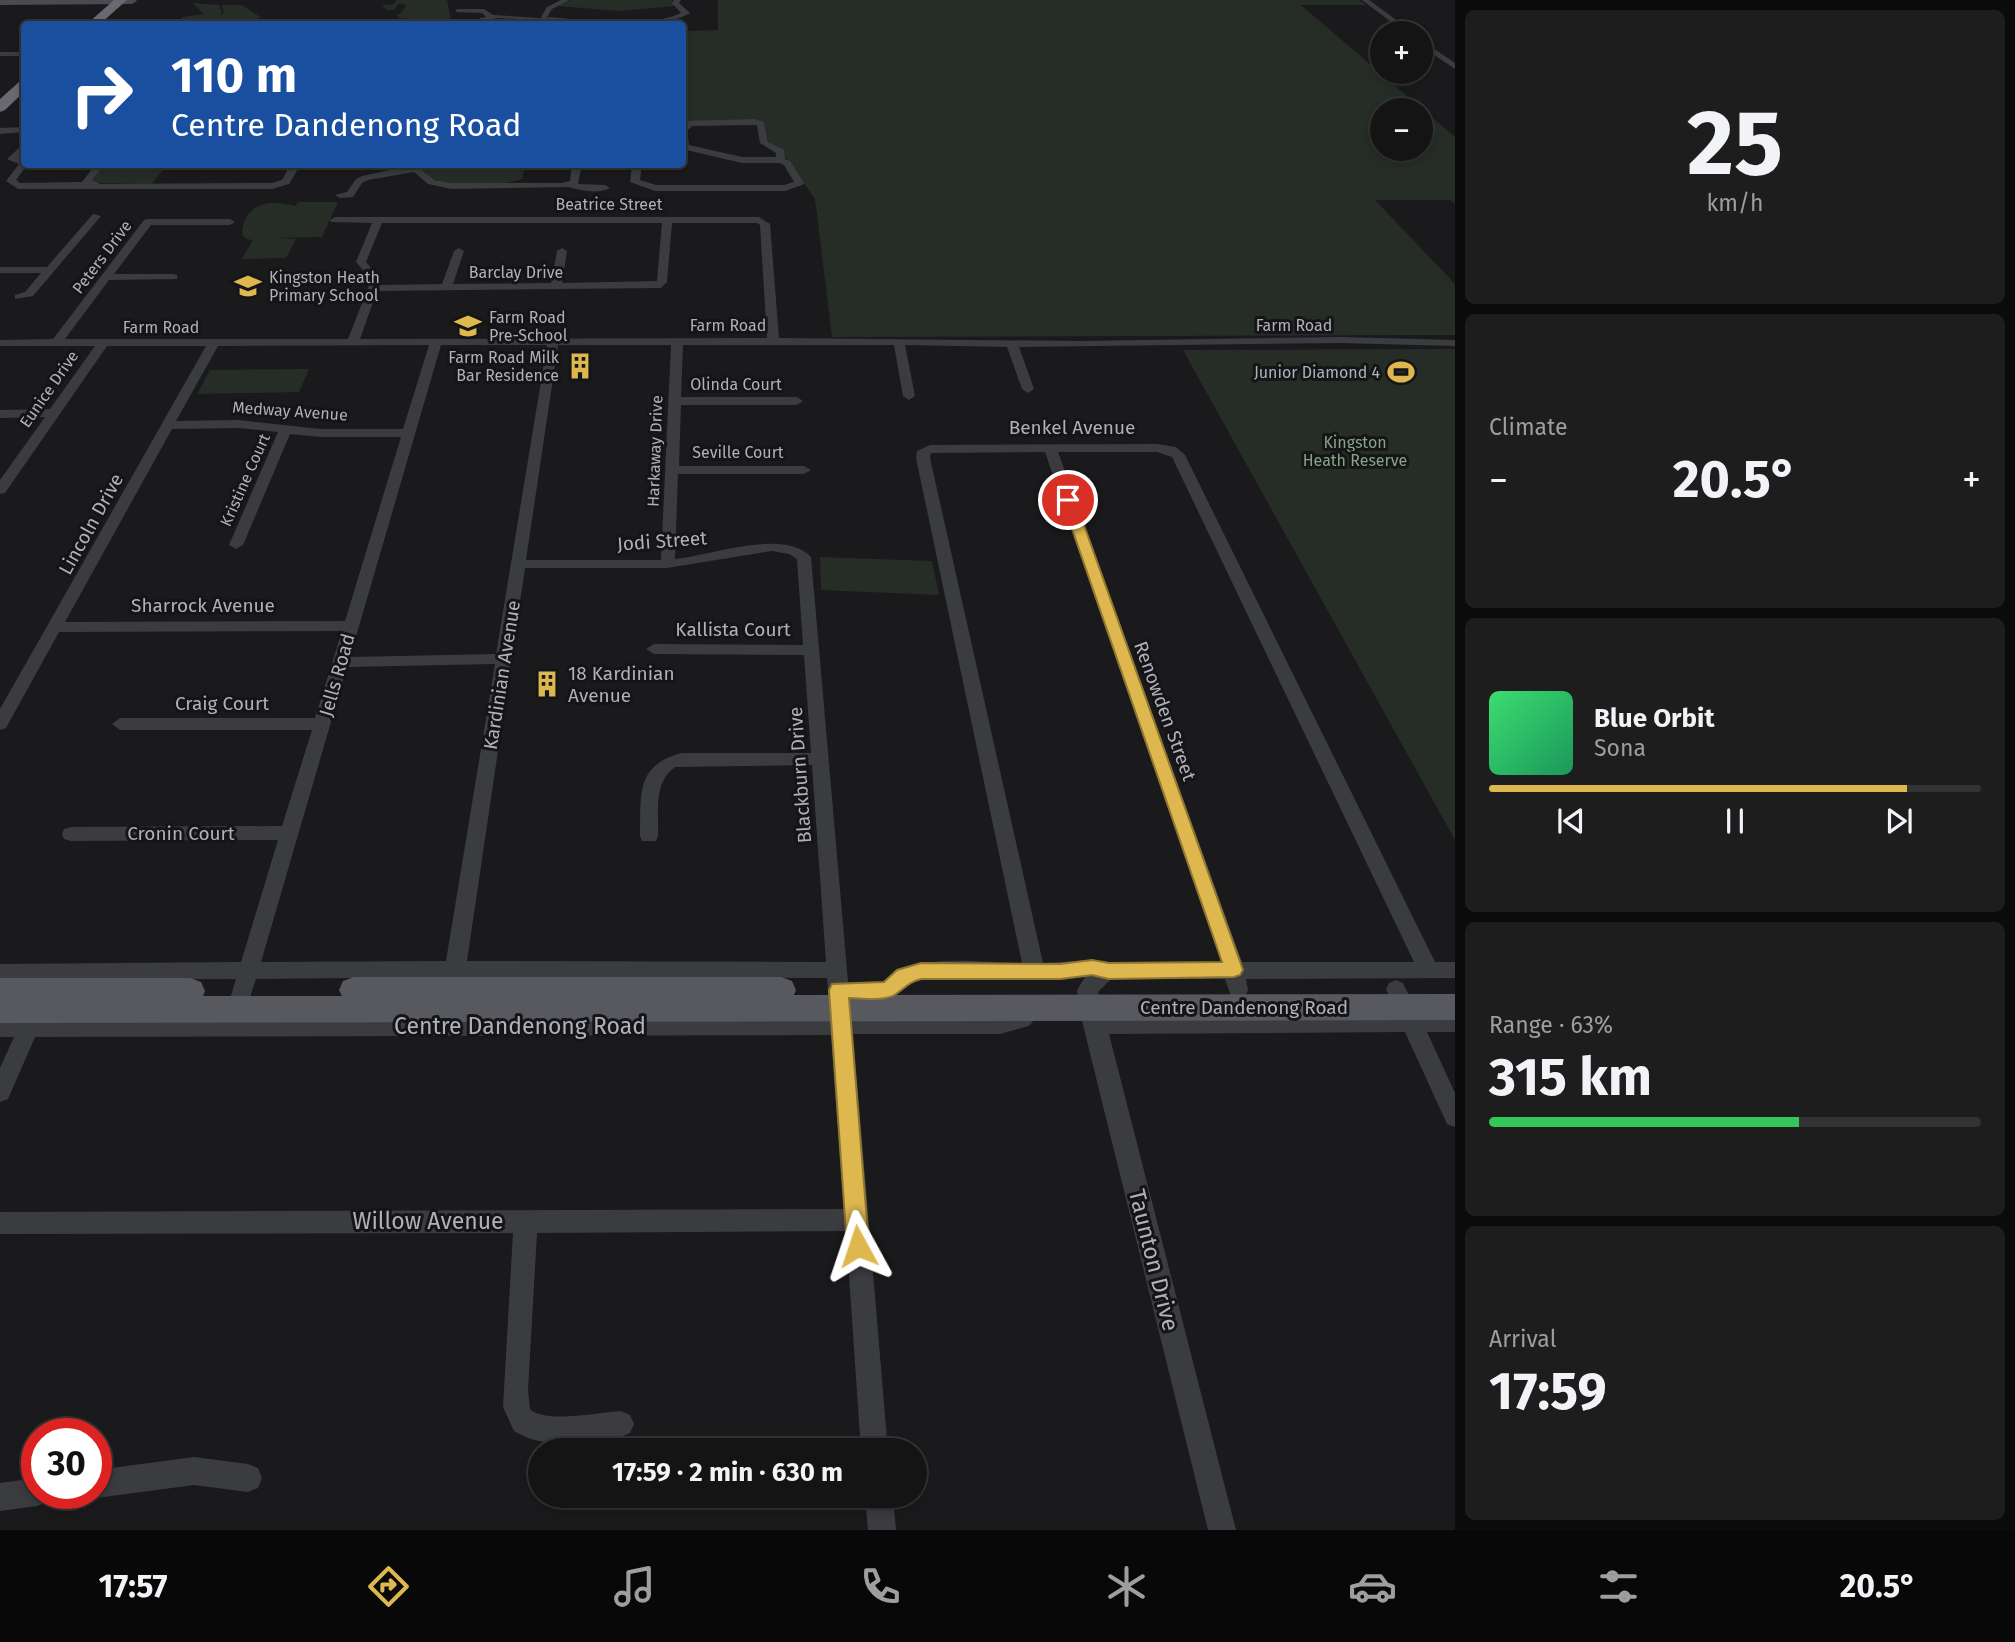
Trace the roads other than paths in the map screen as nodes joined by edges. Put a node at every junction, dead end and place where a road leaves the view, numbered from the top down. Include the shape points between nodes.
1 (567, 0) edge
2 (678, 0) edge
3 (1365, 0) edge
4 (127, 1) edge
5 (0, 2) edge
6 (547, 2) dead end
7 (556, 4) junction
8 (457, 11) dead end
9 (491, 17) junction
10 (542, 20) edge
11 (97, 21) edge
12 (109, 21) edge
13 (483, 21) edge
14 (566, 21) edge
15 (650, 21) edge
16 (1394, 21) edge
17 (1433, 51) edge
18 (0, 54) edge
19 (21, 54) edge
20 (1455, 67) edge
21 (21, 88) edge
22 (0, 107) edge
23 (686, 126) edge
24 (0, 129) edge
25 (21, 129) edge
26 (686, 146) edge
27 (19, 151) dead end
28 (780, 160) junction
29 (21, 163) edge
30 (21, 168) edge
31 (98, 168) edge
32 (293, 168) edge
33 (576, 168) edge
34 (637, 168) edge
35 (416, 169) joint
36 (88, 184) junction
37 (569, 184) junction
38 (18, 186) junction
39 (0, 188) edge
40 (605, 188) dead end
41 (346, 196) dead end
42 (96, 216) dead end
43 (335, 220) dead end
44 (378, 220) junction
45 (667, 220) junction
46 (230, 222) dead end
47 (459, 251) dead end
48 (562, 251) dead end
49 (0, 270) edge
50 (50, 270) junction
51 (107, 277) junction
52 (173, 277) dead end
53 (374, 288) junction
54 (446, 288) junction
55 (556, 288) junction
56 (19, 297) dead end
57 (353, 341) junction
58 (436, 341) junction
59 (553, 341) junction
60 (677, 341) junction
61 (773, 341) junction
62 (214, 342) junction
63 (1455, 342) edge
64 (0, 343) edge
65 (57, 343) junction
66 (103, 343) junction
67 (899, 343) junction
68 (1012, 344) junction
69 (1028, 389) dead end
70 (909, 396) dead end
71 (675, 401) junction
72 (797, 401) dead end
73 (53, 413) junction
74 (0, 414) edge
75 (169, 425) junction
76 (286, 429) junction
77 (409, 433) junction
78 (1050, 448) junction
79 (672, 470) junction
80 (804, 470) dead end
81 (0, 489) edge
82 (236, 545) dead end
83 (804, 557) joint
84 (668, 563) junction
85 (520, 564) junction
86 (352, 626) junction
87 (55, 627) junction
88 (654, 649) dead end
89 (812, 650) junction
90 (504, 659) junction
91 (341, 662) junction
92 (323, 723) junction
93 (0, 724) edge
94 (120, 724) dead end
95 (821, 759) junction
96 (291, 832) junction
97 (71, 834) dead end
98 (649, 836) dead end
99 (1428, 969) junction
100 (1455, 970) edge
101 (1034, 971) junction
102 (0, 972) edge
103 (1236, 979) junction
104 (452, 989) junction
105 (1455, 989) edge
106 (243, 990) junction
107 (888, 990) junction
108 (0, 991) edge
109 (839, 998) junction
110 (1095, 998) junction
111 (1404, 1006) junction
112 (1455, 1007) edge
113 (1034, 1008) joint
114 (0, 1010) edge
115 (36, 1010) junction
116 (1455, 1023) edge
117 (0, 1028) edge
118 (0, 1091) edge
119 (1455, 1117) edge
120 (856, 1220) junction
121 (526, 1221) junction
122 (0, 1223) edge
123 (621, 1423) dead end
124 (874, 1438) edge
125 (248, 1478) dead end
126 (112, 1482) edge
127 (21, 1494) edge
128 (0, 1497) edge
129 (880, 1508) edge
130 (882, 1530) edge
131 (1222, 1530) edge

1 - 7 street
2 - 15 street via 675,3 685,13 684,19
3 - 16 street
4 - 5 street
4 - 11 highway
4 - 12 highway
6 - 7 street
7 - 10 street
8 - 9 street via 484,11
9 - 10 street
9 - 13 street
10 - 14 street
17 - 20 street
18 - 19 street
21 - 22 highway
23 - 28 street via 759,123 764,143 781,152
24 - 25 street
26 - 28 street via 742,160
27 - 29 street via 12,159
28 - 34 street via 799,183 795,186 699,188 685,200 673,188 641,186 635,182
30 - 38 street via 11,181
31 - 36 street
32 - 36 street via 286,182 272,186
33 - 37 street via 574,183
35 - 37 street via 443,186
35 - 41 street via 365,178
36 - 38 street
37 - 40 street
38 - 39 street
42 - 50 street
43 - 44 street, Beatrice Street
44 - 45 street, Beatrice Street
44 - 53 street via 361,262 374,278
45 - 55 street, Barclay Drive via 661,288
45 - 61 street, Beatrice Street via 684,215 764,222
46 - 51 street, Peters Drive via 148,222
47 - 54 street
48 - 55 street
49 - 50 street
50 - 56 street via 29,294
51 - 52 street
51 - 65 street, Peters Drive
53 - 54 street, Barclay Drive
53 - 57 street
54 - 55 street, Barclay Drive
57 - 58 street, Farm Road
57 - 62 street, Farm Road
58 - 59 street, Farm Road
58 - 77 street, Jells Road
59 - 60 street, Farm Road
59 - 85 street, Kardinian Avenue
60 - 61 street, Farm Road
60 - 71 street, Harkaway Drive
61 - 67 street, Farm Road
62 - 66 street, Farm Road
62 - 75 street, Lincoln Drive
63 - 68 street, Farm Road
64 - 65 street, Farm Road
65 - 66 street, Farm Road
66 - 73 street, Eunice Drive
67 - 68 street, Farm Road
67 - 70 street
68 - 69 street
71 - 72 street, Olinda Court
71 - 79 street, Harkaway Drive
73 - 74 street
73 - 81 street, Eunice Drive
75 - 76 street, Medway Avenue
75 - 87 street, Lincoln Drive
76 - 77 street, Medway Avenue
76 - 82 street, Kristine Court
77 - 86 street, Jells Road
78 - 99 street, Benkel Avenue via 1157,448 1178,455
78 - 101 street, Benkel Avenue via 934,448 922,456
78 - 103 street, Renowden Street
79 - 80 street, Seville Court
79 - 84 street, Harkaway Drive
83 - 84 street, Jodi Street via 787,549 769,548
83 - 89 street, Blackburn Drive
84 - 85 street, Jodi Street
85 - 90 street, Kardinian Avenue
86 - 87 street, Sharrock Avenue
86 - 91 street, Jells Road
87 - 93 street, Lincoln Drive
88 - 89 street, Kallista Court
89 - 95 street, Blackburn Drive
90 - 91 street
90 - 104 street, Kardinian Avenue
91 - 92 street, Jells Road
92 - 94 street, Craig Court
92 - 96 street, Jells Road
95 - 98 street via 682,759 666,763 656,769 652,780
95 - 109 street, Blackburn Drive
96 - 97 street, Cronin Court
96 - 106 street, Jells Road
99 - 100 street, Centre Dandenong Road
99 - 103 street, Centre Dandenong Road
101 - 107 street, Centre Dandenong Road via 921,971 903,976
101 - 110 street, Centre Dandenong Road via 1092,968
102 - 106 street, Centre Dandenong Road
103 - 110 main road, Centre Dandenong Road
103 - 111 main road, Centre Dandenong Road
104 - 106 main road, Centre Dandenong Road
104 - 109 main road, Centre Dandenong Road
105 - 111 main road, Centre Dandenong Road
106 - 115 main road, Centre Dandenong Road
107 - 109 main road, Centre Dandenong Road
107 - 110 main road, Centre Dandenong Road
108 - 115 main road, Centre Dandenong Road
109 - 113 main road, Centre Dandenong Road
109 - 115 street, Centre Dandenong Road
109 - 120 street, Blackburn Drive
110 - 111 main road, Centre Dandenong Road
110 - 113 main road, Centre Dandenong Road
110 - 131 street, Taunton Drive
111 - 112 main road, Centre Dandenong Road
111 - 116 street, Centre Dandenong Road
111 - 119 street
114 - 115 main road, Centre Dandenong Road
115 - 117 street, Centre Dandenong Road
115 - 118 street
120 - 121 street, Willow Avenue
120 - 124 street, Blackburn Drive
121 - 122 street, Willow Avenue
121 - 123 street via 515,1390 521,1420 546,1429
125 - 126 street via 194,1471
127 - 128 street
129 - 130 street

